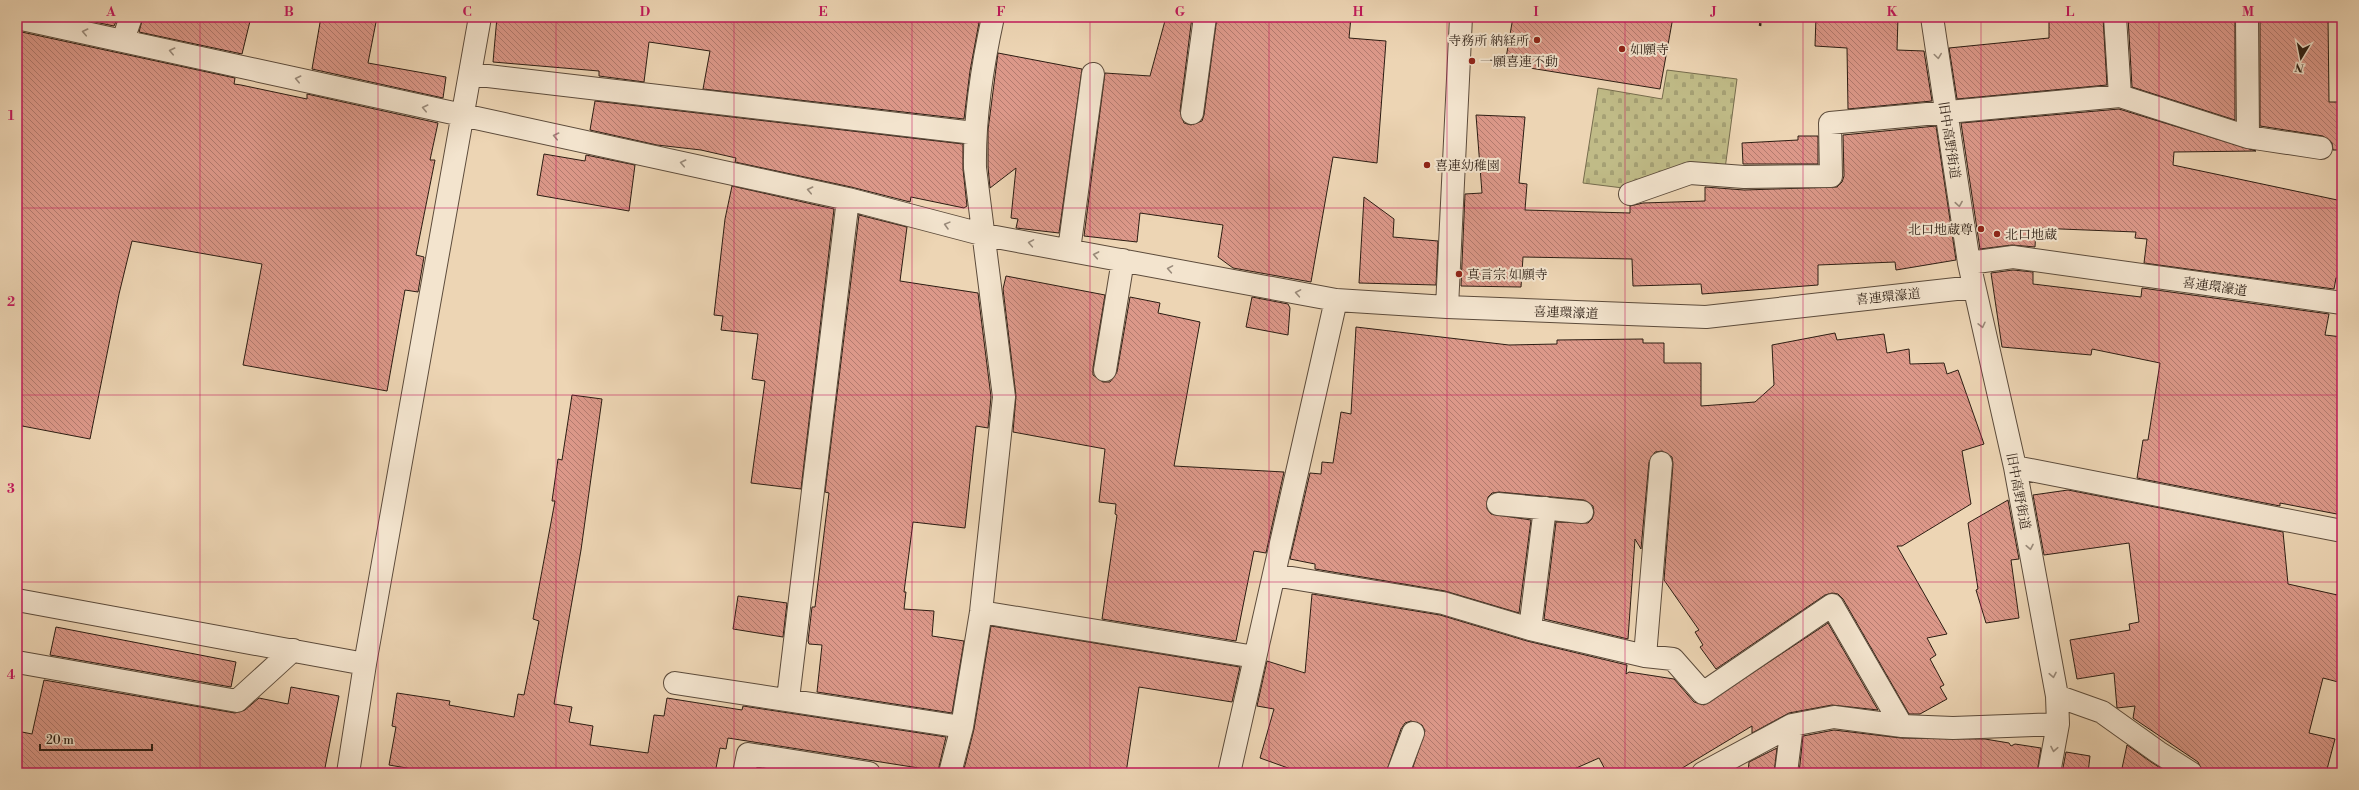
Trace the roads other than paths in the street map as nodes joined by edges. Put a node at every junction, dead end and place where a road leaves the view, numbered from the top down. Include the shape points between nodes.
1 (131, 17) edge
2 (480, 17) edge
3 (993, 17) edge
4 (1205, 17) edge
5 (1461, 17) edge
6 (1932, 17) edge
7 (2115, 17) edge
8 (2247, 17) edge
9 (17, 18) edge
10 (123, 40) junction
11 (471, 74) junction
12 (1093, 74) dead end
13 (2120, 96) junction
14 (1945, 111) junction
15 (1192, 113) dead end
16 (463, 116) junction
17 (974, 133) junction
18 (2248, 137) junction
19 (2321, 148) dead end
20 (1630, 194) dead end
21 (848, 199) junction
22 (985, 235) junction
23 (1069, 250) junction
24 (1123, 260) junction
25 (1968, 263) junction
26 (1974, 287) junction
27 (1336, 300) junction
28 (2342, 303) edge
29 (1446, 307) junction
30 (1104, 370) dead end
31 (1661, 463) dead end
32 (2015, 467) junction
33 (1498, 504) dead end
34 (1545, 508) junction
35 (1582, 512) dead end
36 (2342, 531) edge
37 (1274, 575) junction
38 (17, 600) edge
39 (981, 612) junction
40 (1530, 629) junction
41 (293, 650) junction
42 (1645, 656) junction
43 (1255, 657) junction
44 (17, 662) edge
45 (365, 664) junction
46 (675, 683) dead end
47 (2057, 696) junction
48 (788, 699) junction
49 (1792, 724) junction
50 (2058, 724) junction
51 (1902, 726) junction
52 (962, 727) junction
53 (1412, 733) dead end
54 (1235, 771) edge
55 (348, 773) edge
56 (744, 773) edge
57 (869, 773) edge
58 (950, 773) edge
59 (1398, 773) edge
60 (1703, 773) edge
61 (1786, 773) edge
62 (2049, 773) edge
63 (2191, 773) edge

1 - 10 street
2 - 11 street
3 - 17 street via 982,66
4 - 15 street
5 - 29 street
6 -> 14 street, 旧中高野街道
7 - 13 street
8 - 18 street
10 -> 9 street, 喜連環濠道
16 -> 10 street, 喜連環濠道
11 - 16 street
11 - 17 street
12 - 23 street
13 - 14 street
13 - 18 street
14 - 20 street via 1830,123 1831,176 1744,177 1690,173
14 -> 25 street, 旧中高野街道
21 -> 16 street, 喜連環濠道
16 - 45 street
17 - 22 street via 975,168
18 - 19 street
22 -> 21 street, 喜連環濠道
21 - 48 street
23 -> 22 street, 喜連環濠道
22 - 39 street via 1004,397
24 -> 23 street, 喜連環濠道
27 -> 24 street, 喜連環濠道
24 - 30 street
25 - 26 street, 旧中高野街道
25 - 28 street, 喜連環濠道 via 2013,257
26 - 29 street, 喜連環濠道 via 1706,317
26 -> 32 street, 旧中高野街道
27 - 29 street, 喜連環濠道
27 - 37 street
31 - 42 street
32 - 36 street
32 -> 47 street, 旧中高野街道
33 - 34 street
34 - 35 street
34 - 40 street
37 - 40 street via 1443,603
37 - 43 street
38 - 41 street
39 - 43 street
39 - 52 street
40 - 42 street
41 - 44 street via 237,701
41 - 45 street
42 - 51 street via 1673,659 1703,693 1832,605
43 - 54 street
45 - 55 street
46 - 48 street
47 - 50 street, 旧中高野街道
47 - 63 street via 2102,712
48 - 52 street
49 - 51 street via 1834,717
49 - 60 street
49 - 61 street
50 - 51 street via 1953,728
50 -> 62 street, 旧中高野街道
52 - 58 street
53 - 59 street
56 - 57 street via 748,754

